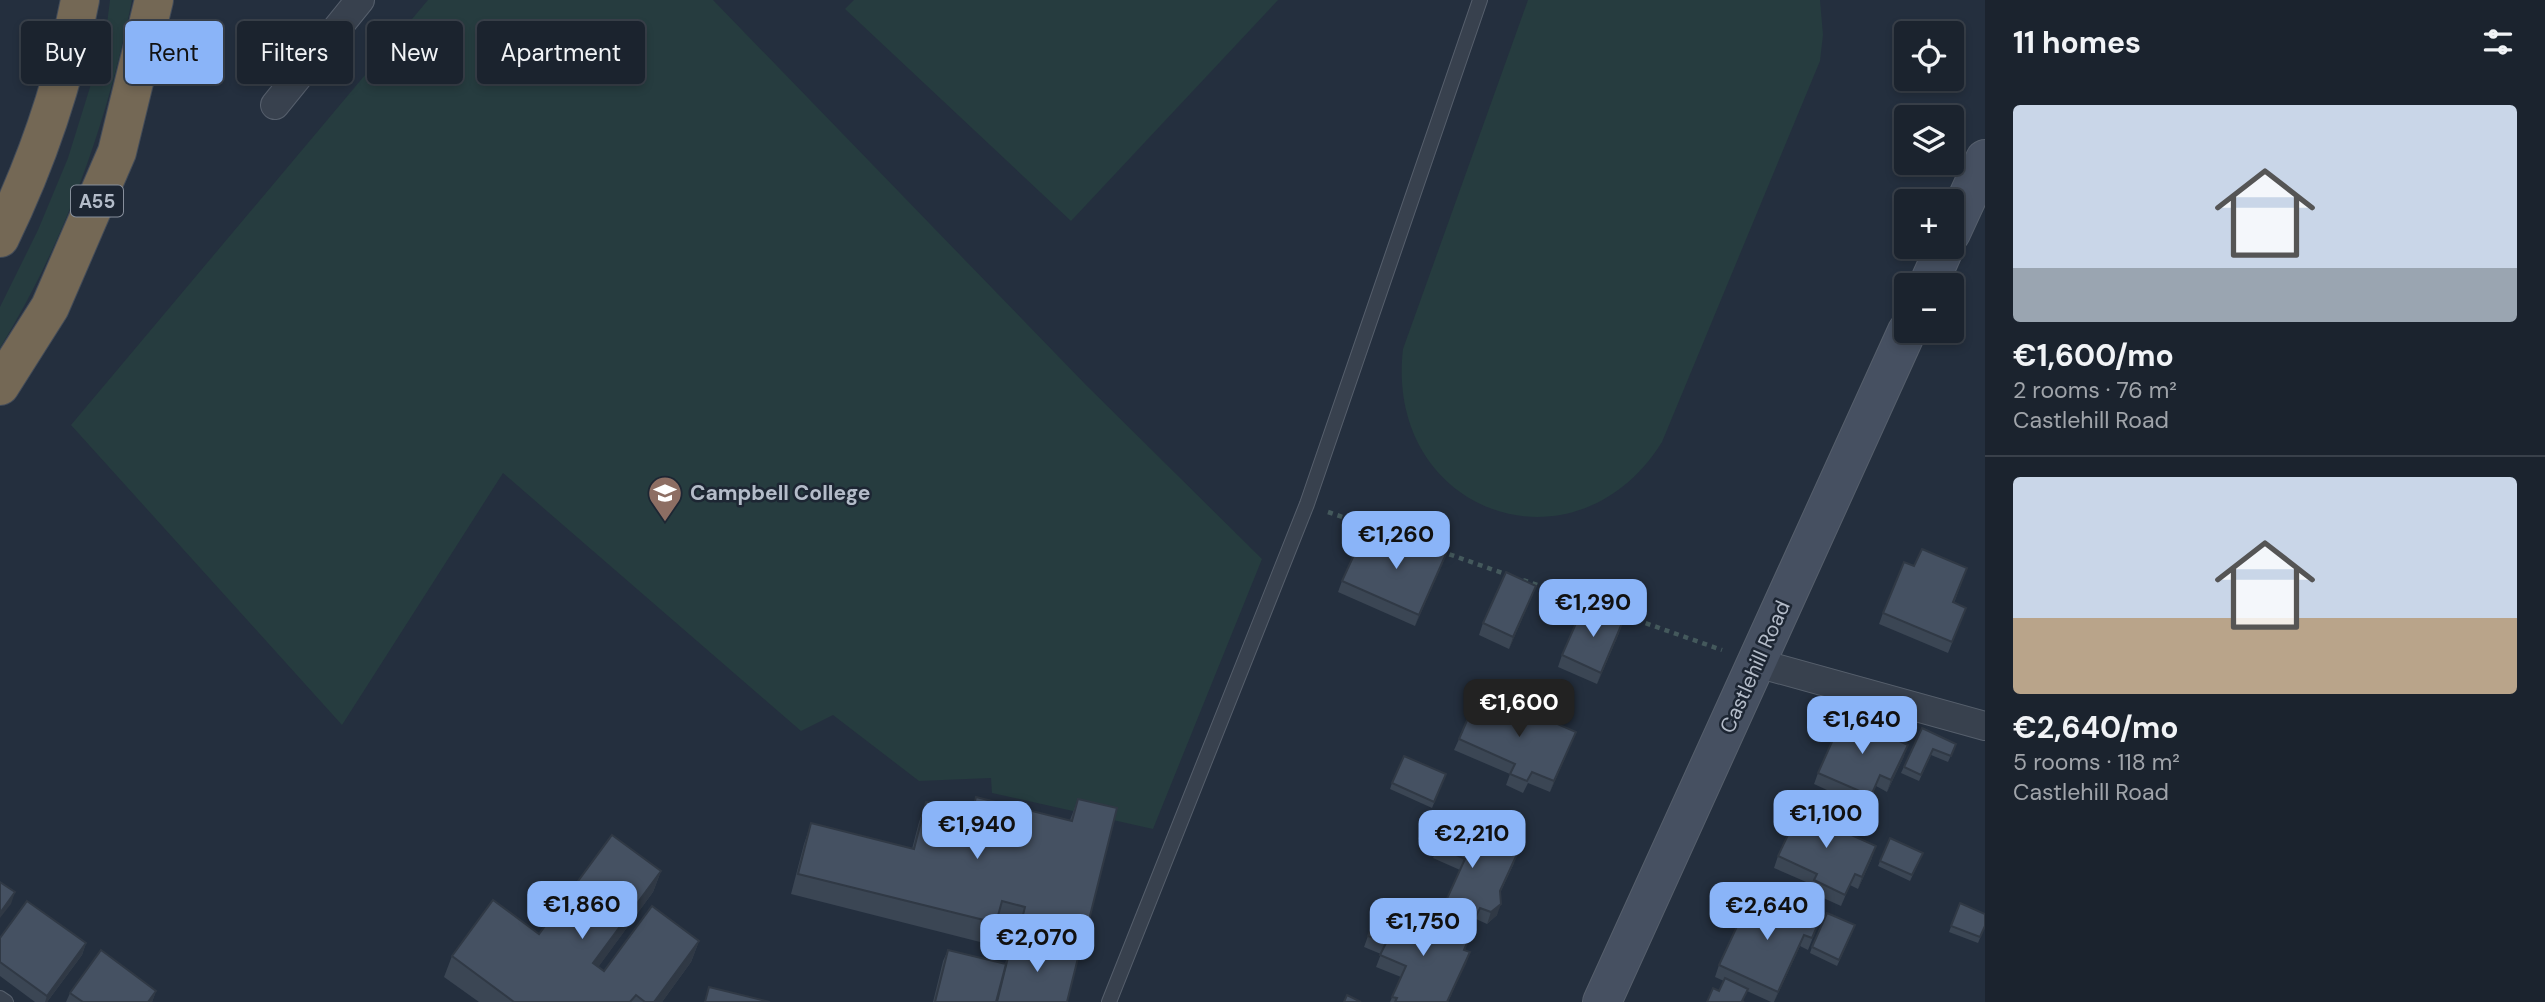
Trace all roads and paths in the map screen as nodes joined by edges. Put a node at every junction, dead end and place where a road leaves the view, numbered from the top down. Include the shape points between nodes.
1 (80, 0) edge
2 (154, 0) edge
3 (360, 0) edge
4 (1480, 0) edge
5 (275, 105) dead end
6 (1985, 159) edge
7 (1964, 205) edge
8 (0, 238) edge
9 (1902, 343) edge
10 (0, 386) edge
11 (1307, 504) junction
12 (1397, 536) edge
13 (1436, 550) edge
14 (1757, 663) junction
15 (1985, 726) edge
16 (0, 998) edge
17 (6, 1002) edge
18 (1108, 1002) edge
19 (1602, 1002) edge

1 - 8 highway via 68,59 48,120 26,185
2 - 10 highway, A55 via 112,164 50,307
3 - 5 street
4 - 11 lane
6 - 7 street
9 - 14 street, Castlehill Road
11 - 12 path
11 - 18 lane
13 - 14 path
14 - 15 street
14 - 19 street, Castlehill Road
16 - 17 lane

